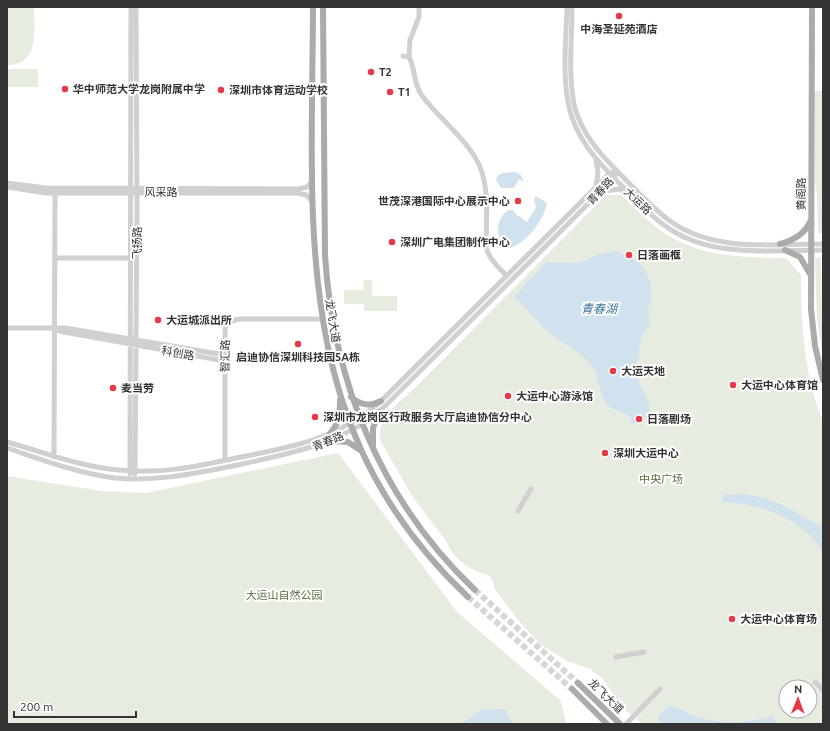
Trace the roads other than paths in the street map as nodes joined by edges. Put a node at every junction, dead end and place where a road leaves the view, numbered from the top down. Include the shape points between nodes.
1 (131, 7) edge
2 (136, 7) edge
3 (313, 7) edge
4 (323, 7) edge
5 (419, 7) edge
6 (566, 7) edge
7 (572, 7) edge
8 (812, 7) edge
9 (596, 159) junction
10 (617, 170) junction
11 (610, 174) junction
12 (614, 178) junction
13 (312, 182) junction
14 (7, 183) edge
15 (7, 187) edge
16 (595, 188) junction
17 (134, 190) junction
18 (600, 192) junction
19 (55, 193) junction
20 (631, 194) junction
21 (312, 202) junction
22 (811, 219) junction
23 (780, 244) junction
24 (817, 247) edge
25 (785, 250) junction
26 (56, 258) junction
27 (132, 258) junction
28 (507, 276) junction
29 (811, 280) junction
30 (323, 319) junction
31 (7, 328) edge
32 (55, 329) junction
33 (134, 342) junction
34 (225, 358) junction
35 (823, 380) edge
36 (340, 394) junction
37 (351, 397) junction
38 (381, 401) junction
39 (379, 412) junction
40 (359, 418) junction
41 (350, 424) junction
42 (362, 425) junction
43 (353, 431) junction
44 (330, 438) junction
45 (7, 442) edge
46 (7, 448) edge
47 (373, 451) junction
48 (362, 452) junction
49 (54, 457) junction
50 (226, 460) junction
51 (132, 472) junction
52 (132, 479) junction
53 (531, 489) dead end
54 (518, 511) dead end
55 (476, 590) tunnel mouth
56 (468, 597) tunnel mouth
57 (644, 652) dead end
58 (616, 657) dead end
59 (578, 683) tunnel mouth
60 (572, 689) tunnel mouth
61 (660, 689) dead end
62 (607, 724) edge
63 (620, 724) edge
64 (626, 724) edge

1 - 17 street, 飞扬路
2 - 17 street, 飞扬路
3 - 13 main road, 龙飞大道
4 - 37 main road, 龙飞大道 via 326,273 341,358
5 - 28 street via 419,17 406,57 412,62 414,80 422,97 470,149 481,168 486,193 486,247 493,262
6 - 9 street, 大运路 via 568,106 576,129
7 - 10 street, 大运路 via 572,82 575,108 592,143
8 - 22 main road, 黄阁路
9 - 11 street, 大运路
9 - 16 street via 598,173
10 - 11 street, 青春路
10 - 12 street, 青春路
10 - 23 street, 大运路 via 664,217 692,234 727,243
11 - 12 street, 大运路
11 - 16 street, 青春路
12 - 18 street, 青春路
12 - 20 street, 大运路
13 - 17 street, 风采路 via 307,187 298,189
13 - 21 main road, 龙飞大道
14 - 17 street, 风采路 via 46,188
15 - 19 street, 风采路
16 - 28 street, 青春路
17 - 19 street, 风采路
17 - 21 street, 风采路 via 297,193 306,195
17 - 27 street, 飞扬路
17 - 33 street, 飞扬路
18 - 20 street via 618,189
18 - 39 street, 青春路
19 - 26 street
20 - 25 street, 大运路 via 665,226 693,241 726,249
21 - 30 main road, 龙飞大道 via 314,258
22 - 23 main road via 802,234
22 - 24 main road, 黄阁路
23 - 24 street, 大运路
24 - 25 street, 大运路
24 - 29 main road, 黄阁路
25 - 29 main road via 804,262
26 - 27 street
26 - 32 street
27 - 33 street, 飞扬路
28 - 38 street, 青春路
29 - 35 main road, 黄阁路 via 813,327
30 - 34 street, 智汇路 via 233,320 225,330
30 - 36 main road, 龙飞大道 via 330,363
31 - 32 street, 科创路
32 - 33 street, 科创路
32 - 49 street
33 - 34 street, 科创路
33 - 51 street, 飞扬路
34 - 50 street, 智汇路
36 - 41 main road, 龙飞大道
36 - 44 main road via 339,418
37 - 38 main road via 364,404
37 - 40 main road, 龙飞大道
38 - 40 street, 青春路
39 - 42 street, 青春路
39 - 47 main road via 373,428
40 - 41 street, 青春路
40 - 42 main road, 龙飞大道
41 - 43 main road, 龙飞大道
41 - 44 street, 青春路
42 - 43 street, 青春路
42 - 47 main road, 龙飞大道
43 - 44 street, 青春路
43 - 48 main road, 龙飞大道
44 - 48 main road via 348,442
44 - 50 street, 青春路
44 - 52 street, 青春路 via 300,451 182,476
45 - 49 street, 青春路
46 - 52 street, 青春路 via 63,467
47 - 55 main road, 龙飞大道 via 429,541
48 - 56 main road, 龙飞大道 via 390,504 412,536 440,570
49 - 51 street, 青春路 via 89,466
50 - 51 street, 青春路 via 169,471
51 - 52 street, 飞扬路
53 - 54 street
57 - 58 street
59 - 63 main road, 龙飞大道
60 - 62 main road, 龙飞大道
61 - 64 street

